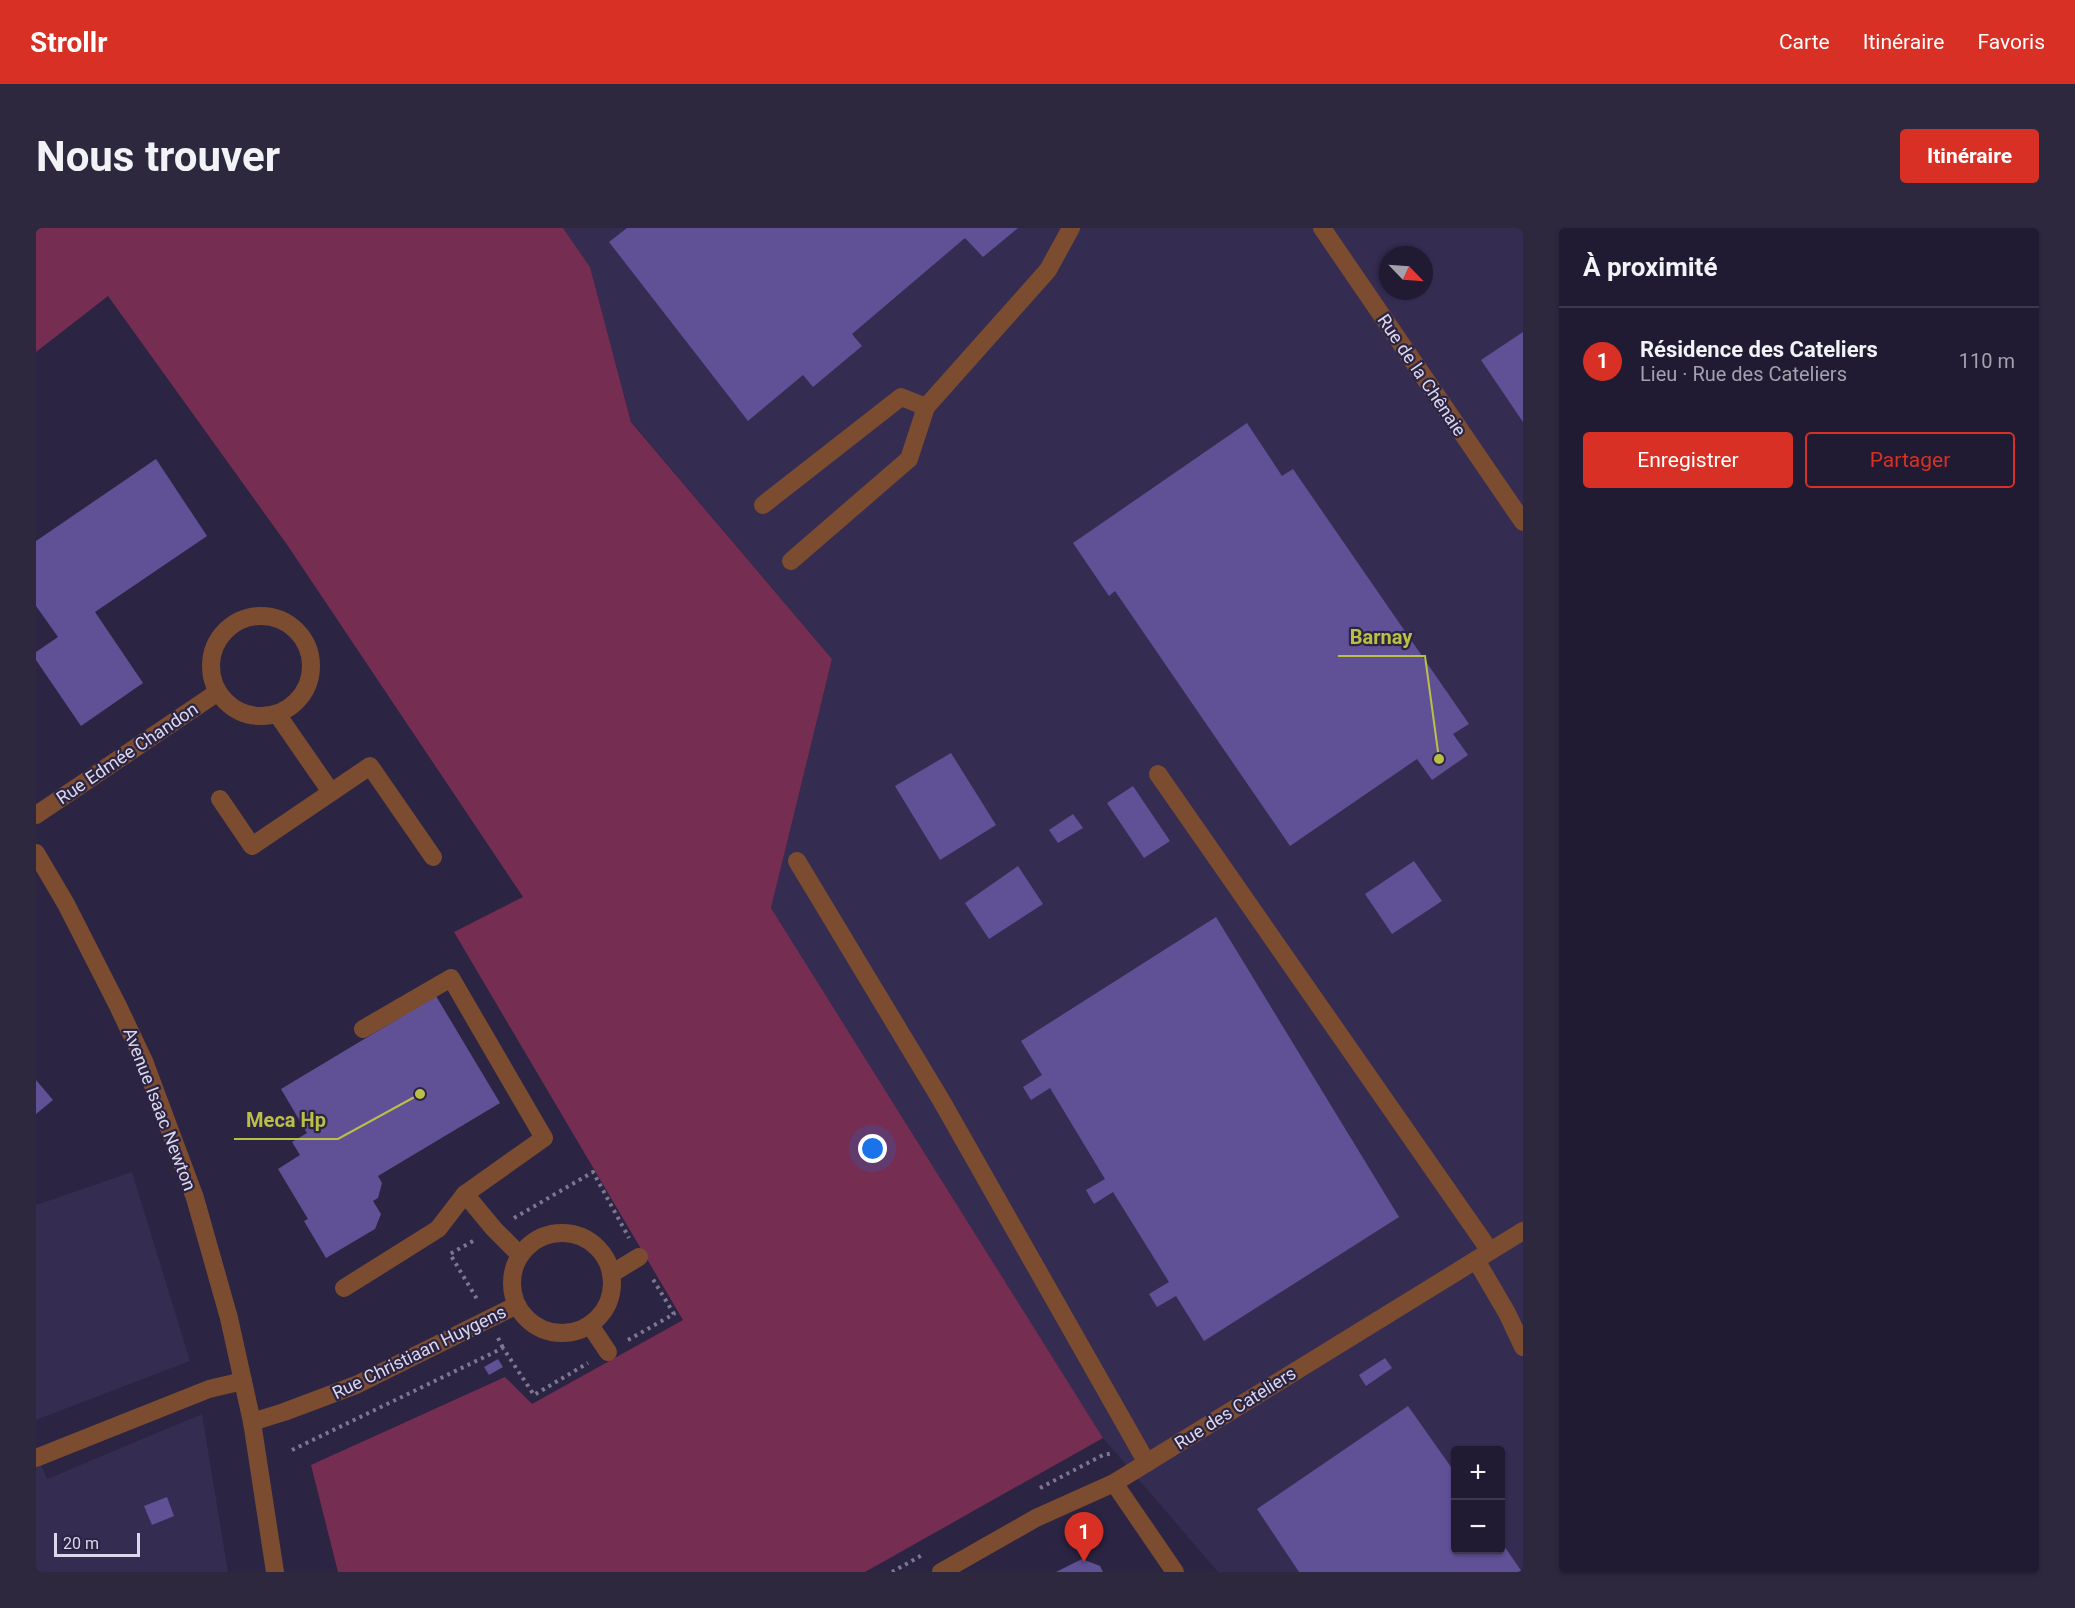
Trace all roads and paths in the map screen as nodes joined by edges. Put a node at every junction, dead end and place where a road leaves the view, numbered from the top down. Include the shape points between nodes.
1 (1071, 228) edge
2 (1322, 228) edge
3 (926, 407) junction
4 (763, 505) dead end
5 (1523, 522) edge
6 (791, 561) dead end
7 (218, 692) junction
8 (277, 714) junction
9 (1158, 774) dead end
10 (331, 792) junction
11 (220, 799) dead end
12 (36, 814) edge
13 (36, 853) edge
14 (433, 857) dead end
15 (797, 861) dead end
16 (363, 1029) dead end
17 (465, 1194) junction
18 (494, 1229) junction
19 (1523, 1231) edge
20 (520, 1255) junction
21 (1483, 1256) junction
22 (639, 1257) junction
23 (611, 1274) junction
24 (344, 1288) dead end
25 (517, 1305) junction
26 (489, 1319) junction
27 (590, 1324) junction
28 (1523, 1347) edge
29 (608, 1352) junction
30 (243, 1381) junction
31 (252, 1422) junction
32 (292, 1450) dead end
33 (37, 1458) edge
34 (1147, 1463) junction
35 (1113, 1483) junction
36 (275, 1572) edge
37 (940, 1572) edge
38 (1175, 1572) edge

1 - 3 street via 1048,270
2 - 5 street, Rue de la Chênaie
3 - 4 street via 901,397
3 - 6 street via 909,459
7 - 8 street, Rue Edmée Chandon via 227,703 251,716
7 - 8 street, Rue Edmée Chandon via 211,664 221,636 244,619 273,617 298,632 311,657 308,685 301,697
7 - 12 street, Rue Edmée Chandon
8 - 10 street
9 - 21 street
10 - 11 street via 252,846
10 - 14 street via 370,766
13 - 30 street, Avenue Isaac Newton via 66,904 148,1071 195,1198
15 - 34 street via 941,1100
16 - 17 street via 451,978 544,1138
17 - 18 street
17 - 24 street via 438,1229
18 - 20 street
18 - 22 path via 593,1172
18 - 26 path via 450,1254
19 - 21 street, Rue des Cateliers
20 - 23 street via 540,1238 566,1233 585,1238 601,1251
20 - 25 street, Rue Christiaan Huygens via 512,1280
21 - 28 street
21 - 34 street, Rue des Cateliers
22 - 23 street
22 - 29 path via 674,1314
23 - 27 street via 608,1303
25 - 26 street, Rue Christiaan Huygens
25 - 27 street, Rue Christiaan Huygens via 536,1326 549,1331 570,1332
26 - 31 street, Rue Christiaan Huygens via 356,1385
27 - 29 street
29 - 32 path via 534,1395 503,1348
30 - 31 street, Avenue Isaac Newton
30 - 33 street via 209,1389
31 - 36 street, Avenue Isaac Newton
34 - 35 street, Rue des Cateliers
35 - 37 street, Rue des Cateliers via 1036,1518
35 - 38 street

